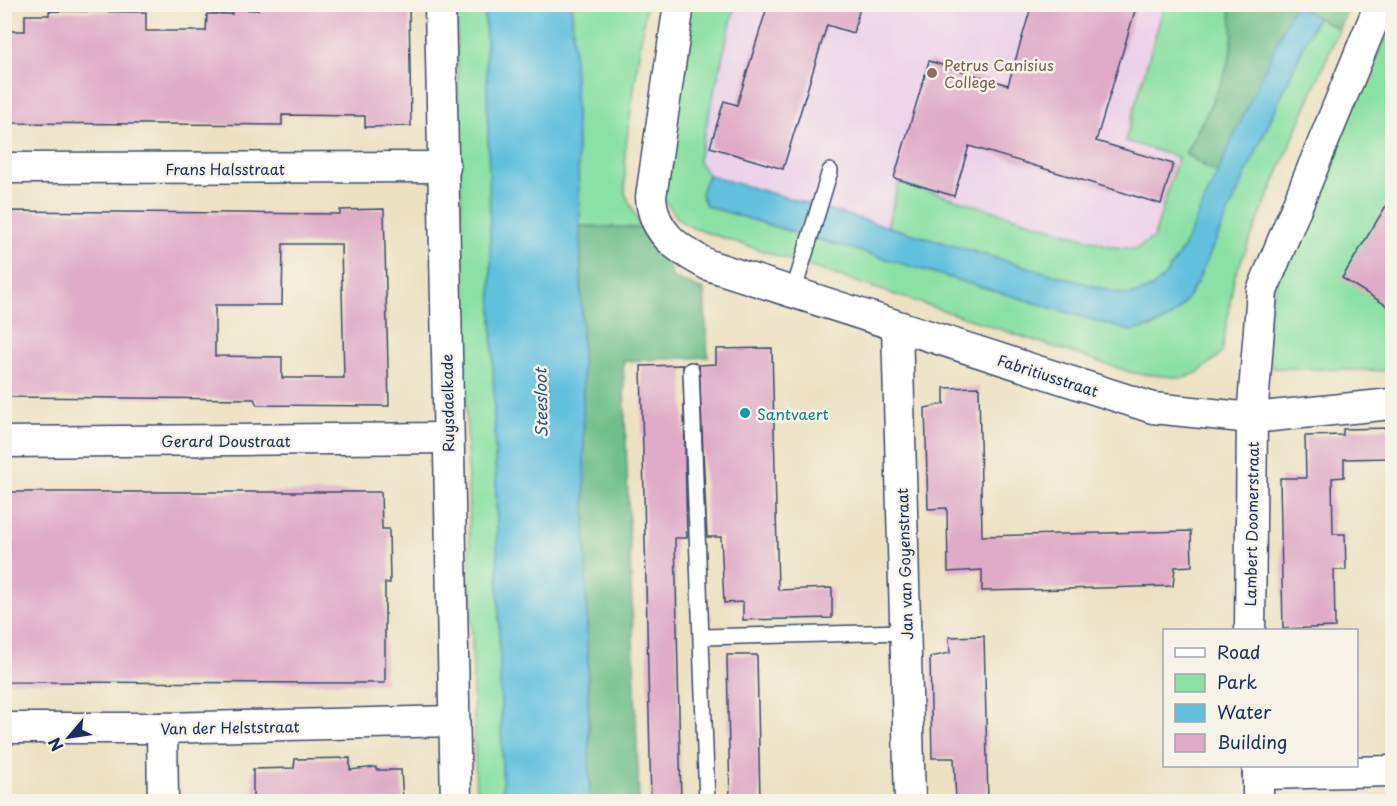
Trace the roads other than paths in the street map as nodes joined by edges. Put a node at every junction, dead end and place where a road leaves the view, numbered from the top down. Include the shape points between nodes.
1 (440, 4) edge
2 (679, 4) edge
3 (1380, 4) edge
4 (1387, 4) edge
5 (1392, 6) edge
6 (445, 167) junction
7 (4, 168) edge
8 (830, 171) dead end
9 (793, 293) junction
10 (897, 327) junction
11 (691, 370) dead end
12 (1392, 404) edge
13 (1252, 418) junction
14 (448, 438) junction
15 (4, 442) edge
16 (1250, 629) edge
17 (906, 632) junction
18 (702, 637) junction
19 (454, 721) junction
20 (4, 728) edge
21 (162, 728) junction
22 (1392, 771) edge
23 (1258, 780) edge
24 (163, 801) edge
25 (456, 801) edge
26 (707, 801) edge
27 (910, 801) edge

1 - 6 street, Ruysdaelkade
2 - 9 street, Fabritiusstraat via 651,197 659,228 680,250 708,266
3 - 13 street via 1262,291
4 - 5 street
6 - 7 street, Frans Halsstraat
6 - 14 street, Ruysdaelkade
8 - 9 lane
9 - 10 street, Fabritiusstraat
10 - 13 street, Fabritiusstraat via 1153,408
10 - 17 street, Jan van Goyenstraat
11 - 18 lane
12 - 13 street, Fabritiusstraat
13 - 16 street, Lambert Doomerstraat
14 - 15 street, Gerard Doustraat
14 - 19 street, Ruysdaelkade
17 - 18 lane
17 - 27 street, Jan van Goyenstraat
18 - 26 lane
19 - 21 street, Van der Helststraat
19 - 25 street, Ruysdaelkade
20 - 21 street, Van der Helststraat
21 - 24 street
22 - 23 street

